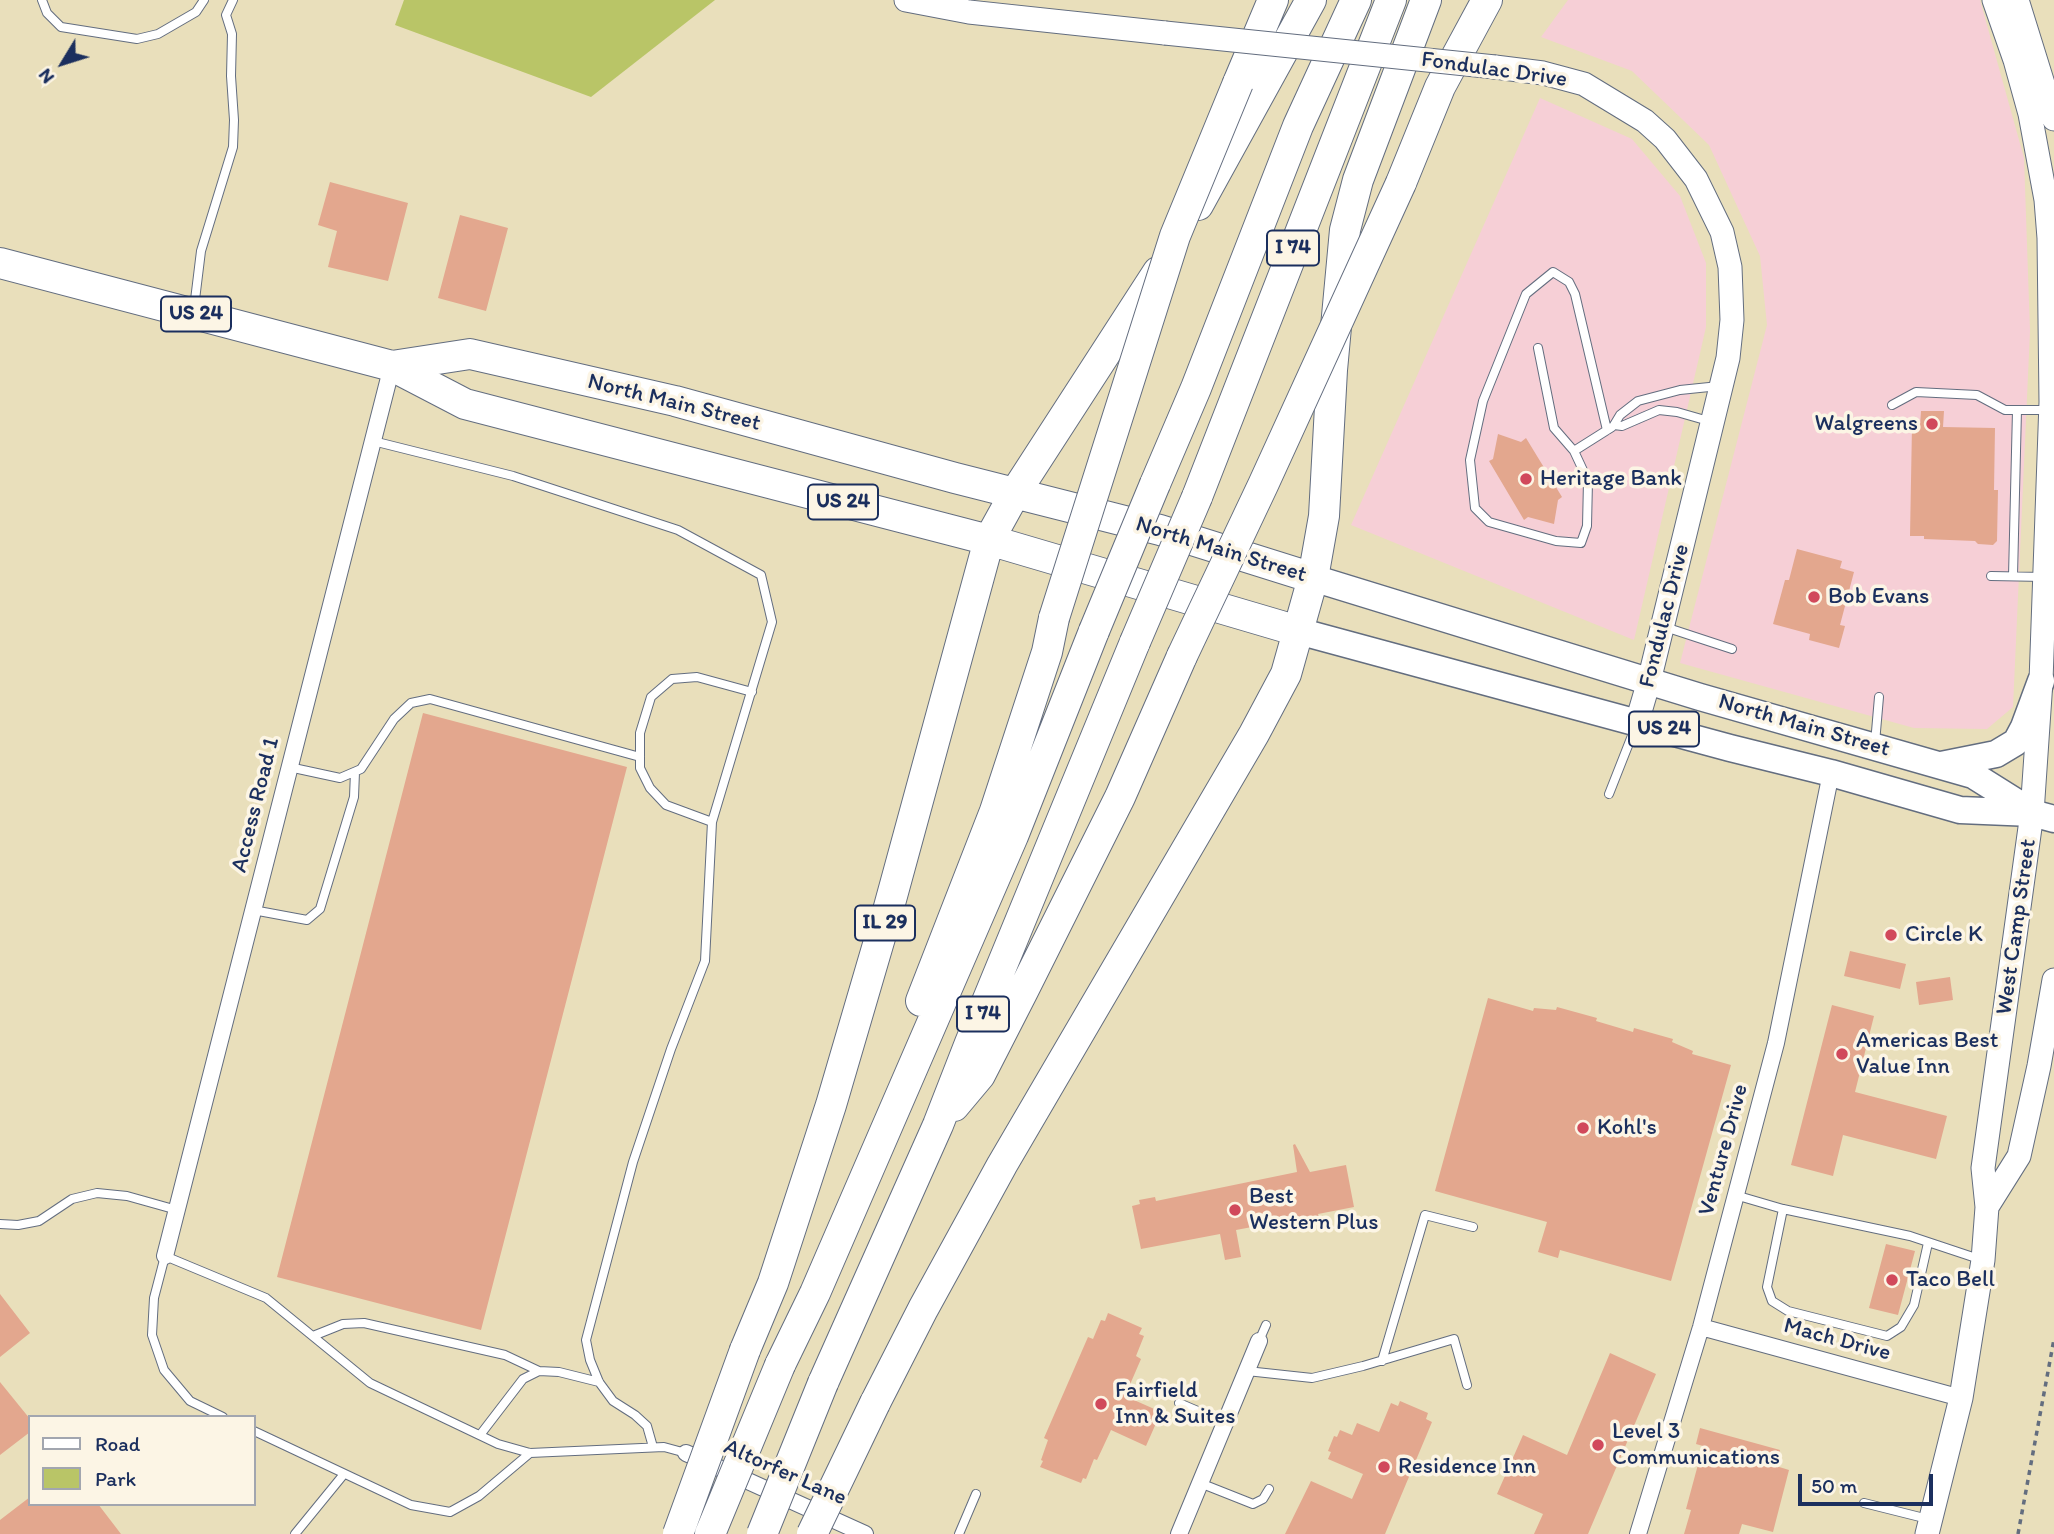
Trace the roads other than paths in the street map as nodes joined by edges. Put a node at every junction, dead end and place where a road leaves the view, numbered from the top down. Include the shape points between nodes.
1 (42, 0) edge
2 (204, 0) edge
3 (233, 0) edge
4 (906, 0) edge
5 (1273, 0) edge
6 (1311, 0) edge
7 (1356, 0) edge
8 (1391, 0) edge
9 (1426, 0) edge
10 (1486, 0) edge
11 (1994, 0) edge
12 (2017, 0) edge
13 (2054, 119) edge
14 (0, 263) edge
15 (193, 314) junction
16 (1538, 348) dead end
17 (392, 366) junction
18 (1721, 386) junction
19 (1892, 405) dead end
20 (2017, 410) junction
21 (2052, 410) edge
22 (1713, 422) junction
23 (1611, 427) junction
24 (373, 441) junction
25 (1574, 451) junction
26 (1015, 493) junction
27 (989, 540) junction
28 (1991, 576) dead end
29 (2013, 576) junction
30 (2044, 577) junction
31 (1314, 578) junction
32 (1663, 626) junction
33 (1298, 631) junction
34 (1732, 649) dead end
35 (1649, 681) junction
36 (2041, 681) junction
37 (752, 692) junction
38 (1879, 697) dead end
39 (1637, 722) junction
40 (1875, 746) junction
41 (640, 757) junction
42 (1940, 765) junction
43 (289, 767) junction
44 (355, 772) junction
45 (1831, 773) junction
46 (1609, 794) dead end
47 (2043, 816) edge
48 (712, 822) junction
49 (253, 910) junction
50 (2054, 980) edge
51 (939, 1125) junction
52 (1735, 1195) junction
53 (1987, 1207) junction
54 (1783, 1209) junction
55 (177, 1210) junction
56 (0, 1224) edge
57 (1473, 1227) dead end
58 (1928, 1243) junction
59 (165, 1256) junction
60 (1983, 1260) junction
61 (815, 1293) junction
62 (1266, 1325) dead end
63 (1702, 1327) junction
64 (313, 1336) junction
65 (1259, 1341) joint
66 (1382, 1361) junction
67 (539, 1371) junction
68 (1247, 1371) junction
69 (598, 1382) junction
70 (1467, 1385) dead end
71 (1961, 1398) junction
72 (1179, 1403) dead end
73 (219, 1415) edge
74 (1226, 1423) junction
75 (256, 1432) edge
76 (480, 1435) junction
77 (653, 1447) junction
78 (530, 1453) junction
79 (686, 1453) joint
80 (344, 1474) junction
81 (1200, 1483) junction
82 (1269, 1489) dead end
83 (976, 1494) dead end
84 (1864, 1503) dead end
85 (1929, 1527) edge
86 (295, 1534) edge
87 (678, 1534) edge
88 (710, 1534) edge
89 (762, 1534) edge
90 (812, 1534) edge
91 (865, 1534) edge
92 (959, 1534) edge
93 (1179, 1534) edge
94 (1638, 1534) edge

1 - 2 lane via 61,27 137,39 158,34 196,12
3 - 15 lane via 226,15 232,34 233,147 201,251
4 - 18 main road, Fondulac Drive, bridge via 969,12 1495,67 1584,84 1645,121 1665,139 1706,197 1722,232 1730,267 1732,320
5 - 61 highway, bridge via 1175,236 995,811
6 - 26 highway via 1193,215
7 - 61 highway, I 74, bridge via 1298,126 1013,836
8 - 51 highway, I 74, bridge via 1197,497
9 - 31 highway via 1358,180 1345,230 1324,516
10 - 51 highway, bridge via 1440,88 1401,183 1120,797 981,1075
11 - 21 main road, West Camp Street via 2030,114 2046,200
12 - 13 main road
14 - 15 highway, North Main Street / US 24
15 - 17 highway, North Main Street / US 24
16 - 25 lane via 1554,428
17 - 24 street, Access Road 1
17 - 26 highway, North Main Street / US 24 via 470,354 684,403
17 - 27 highway, North Main Street / US 24 via 465,404
18 - 22 main road, Fondulac Drive
18 - 23 lane via 1638,401
19 - 20 lane via 1916,392 1977,395 2005,410
20 - 21 lane
20 - 29 lane
21 - 30 main road, West Camp Street
22 - 23 lane via 1659,411
22 - 32 main road, Fondulac Drive
23 - 25 lane
23 - 25 lane via 1574,295 1569,282 1553,272 1527,294 1483,401 1470,460 1475,508 1489,522 1556,541 1581,543 1587,526 1588,481
24 - 37 lane via 513,476 678,530 761,575 772,622
24 - 43 street, Access Road 1
26 - 27 highway, IL 29
26 - 31 highway, North Main Street / US 24 via 1160,530
27 - 33 highway, North Main Street / US 24
27 - 87 highway, IL 29, bridge via 831,1105 773,1283
28 - 29 lane
29 - 30 lane
30 - 36 main road, West Camp Street
31 - 33 highway
31 - 35 main road, North Main Street / US 24
32 - 34 lane
32 - 35 main road, Fondulac Drive
33 - 39 main road, North Main Street / US 24
33 - 90 highway, bridge via 1286,674 1254,734 923,1308
35 - 39 main road, Fondulac Drive
35 - 40 main road, North Main Street / US 24
36 - 42 main road via 2016,742 1996,754
36 - 47 main road, West Camp Street
37 - 41 lane via 697,677 672,679 652,697 640,733
37 - 48 lane
38 - 40 lane
39 - 45 main road, North Main Street / US 24
39 - 46 lane
40 - 42 main road, North Main Street / US 24
41 - 44 lane via 430,699 411,703 394,719
41 - 48 lane via 650,788 666,805
42 - 47 main road, North Main Street / US 24 via 1973,775
43 - 44 lane via 340,778
43 - 49 street, Access Road 1
44 - 49 lane via 354,797 320,909 307,920
45 - 47 main road, North Main Street / US 24 via 1960,810
45 - 52 street, Venture Drive via 1776,1043
47 - 53 main road, West Camp Street via 1983,1168
48 - 69 lane via 705,961 633,1162 586,1340
49 - 55 street, Access Road 1
50 - 53 main road, West Camp Street via 2019,1156
51 - 89 highway, I 74, bridge via 823,1383
52 - 54 lane
52 - 63 street, Venture Drive
53 - 60 main road, West Camp Street
54 - 58 lane
54 - 58 lane via 1767,1287 1772,1301 1788,1311 1887,1336 1900,1328 1914,1305
55 - 56 lane via 97,1193 72,1199 39,1221
55 - 59 street, Access Road 1
57 - 66 lane via 1425,1215
58 - 60 lane
59 - 64 lane via 266,1298
59 - 73 lane via 154,1298 152,1335 164,1370 190,1401
60 - 71 main road, West Camp Street
61 - 88 highway, I 74, bridge
62 - 65 lane
63 - 71 street, Mach Drive
63 - 94 street, Venture Drive
64 - 67 lane via 343,1324 364,1323 505,1355
64 - 76 lane via 370,1383
65 - 68 street
66 - 68 lane via 1312,1378
66 - 70 lane via 1454,1339
67 - 69 lane via 559,1371
67 - 76 lane via 523,1379
68 - 74 street
69 - 77 lane via 613,1401 647,1426
71 - 85 main road, West Camp Street
72 - 74 lane
74 - 81 street
75 - 80 lane
76 - 78 lane
77 - 78 lane
77 - 79 lane
78 - 80 lane via 479,1496 450,1512 411,1505
79 - 91 street, Altorfer Lane
80 - 86 lane
81 - 82 lane via 1253,1504
81 - 93 street
83 - 92 lane
84 - 85 lane

